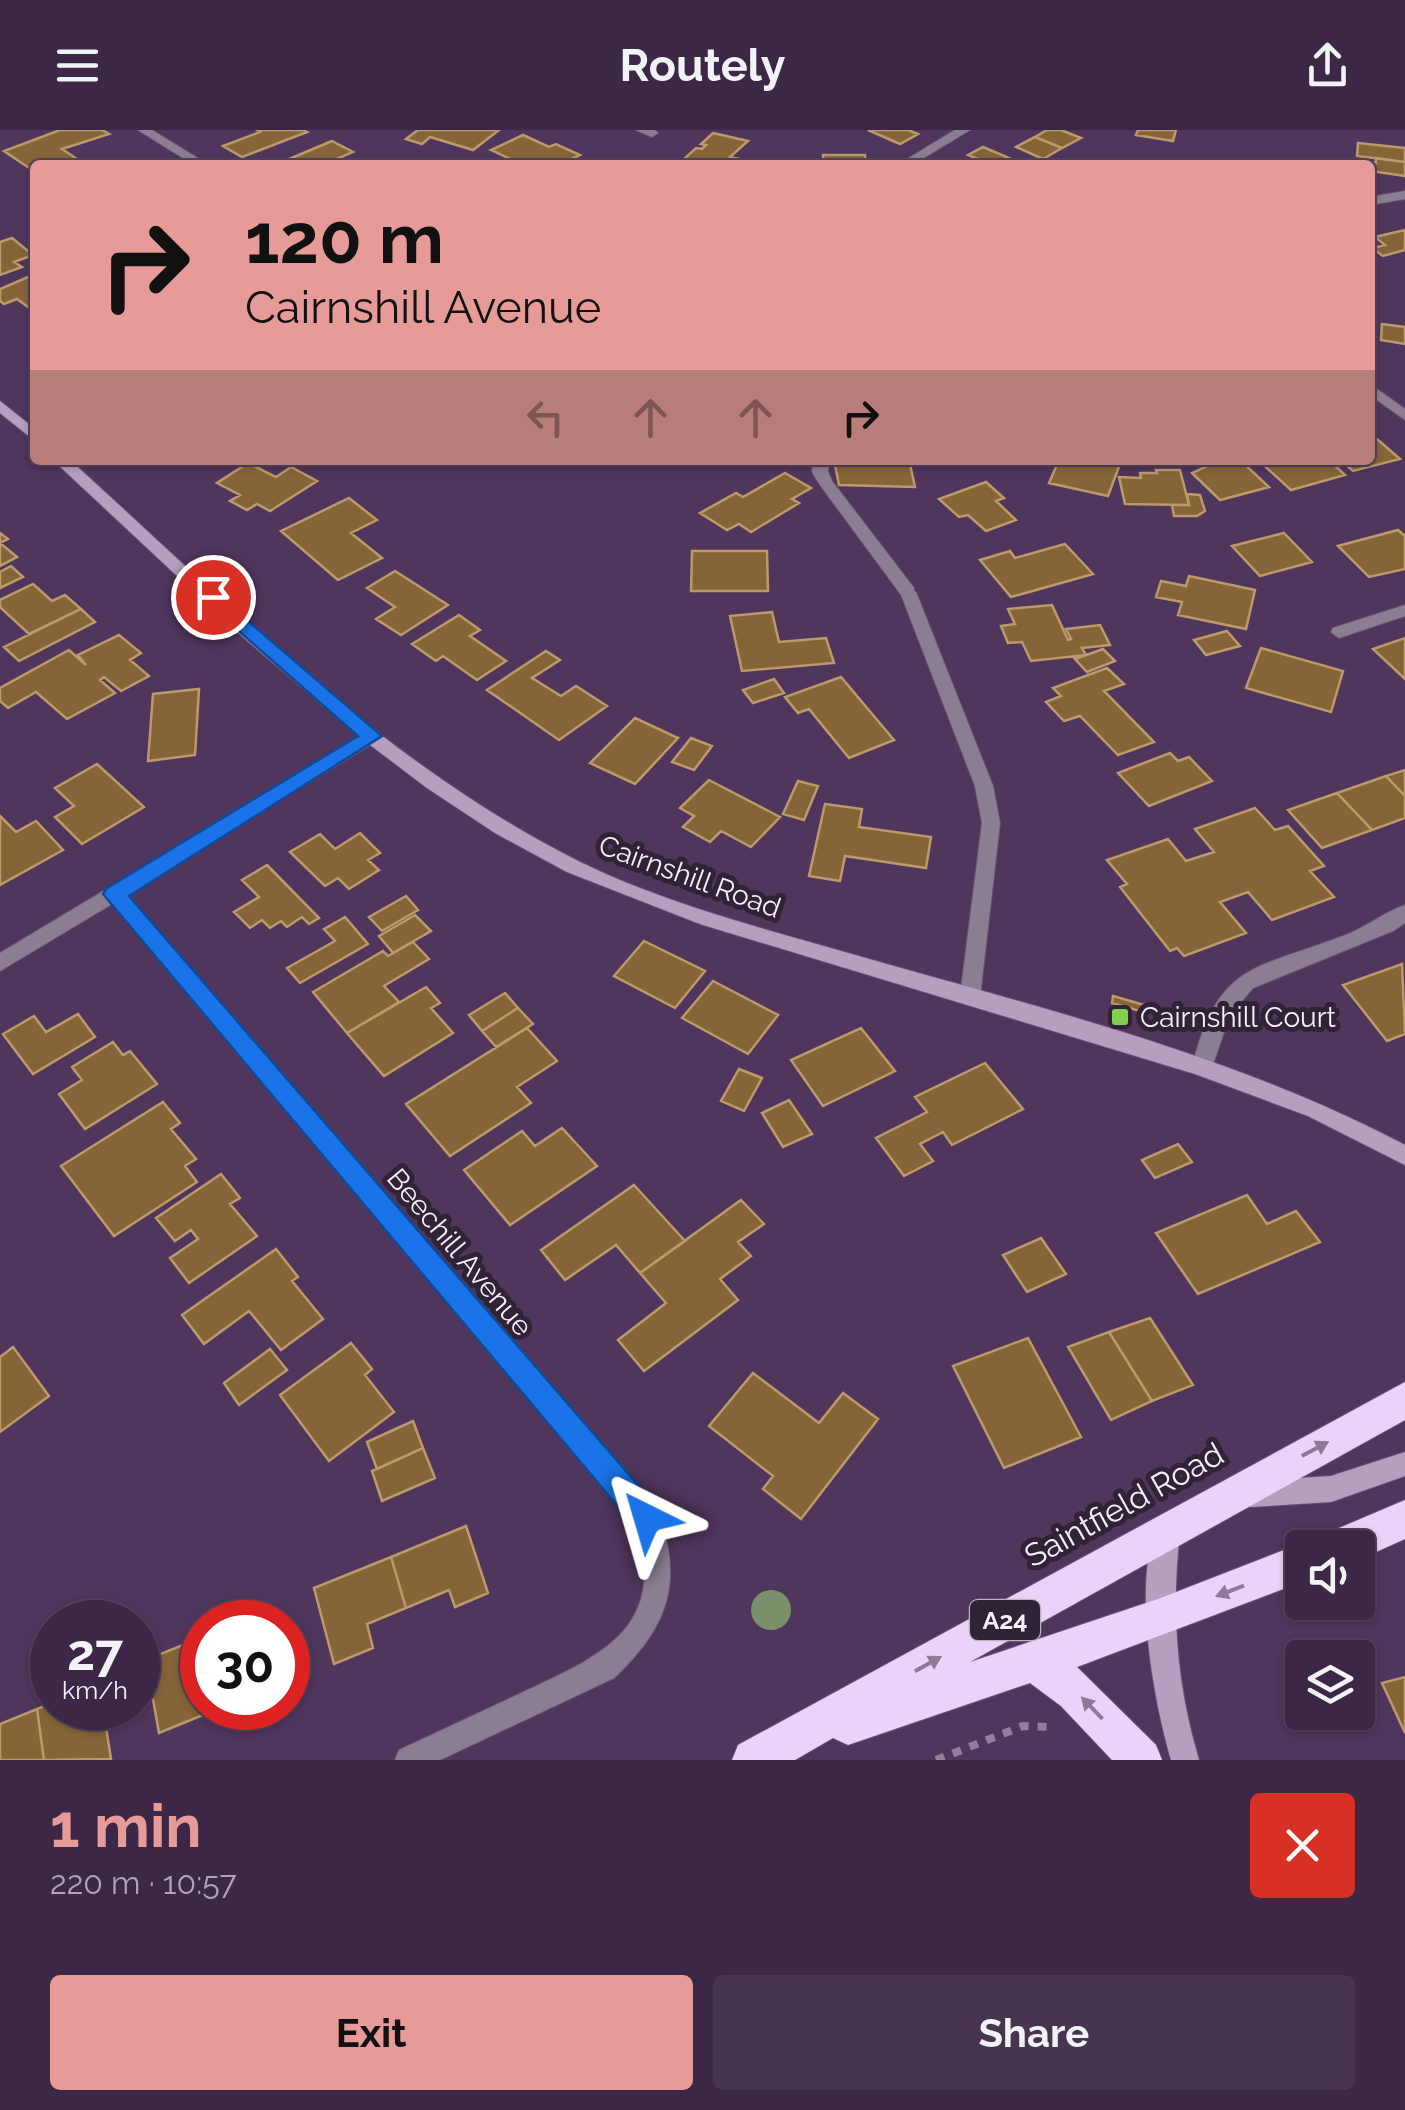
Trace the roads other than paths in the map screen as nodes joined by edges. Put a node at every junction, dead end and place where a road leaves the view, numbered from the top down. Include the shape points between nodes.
1 (144, 130) edge
2 (964, 130) edge
3 (195, 160) edge
4 (912, 160) edge
5 (1405, 195) edge
6 (1375, 200) edge
7 (1375, 395) edge
8 (0, 406) edge
9 (1405, 416) edge
10 (30, 433) edge
11 (67, 465) edge
12 (821, 465) edge
13 (1405, 610) edge
14 (1339, 632) dead end
15 (372, 736) junction
16 (114, 894) junction
17 (1405, 912) edge
18 (0, 962) edge
19 (970, 997) junction
20 (1203, 1067) junction
21 (1405, 1156) edge
22 (1405, 1400) edge
23 (1405, 1464) edge
24 (1229, 1495) junction
25 (1405, 1518) edge
26 (1167, 1530) junction
27 (1375, 1531) edge
28 (1285, 1570) edge
29 (1158, 1620) junction
30 (1036, 1662) junction
31 (767, 1753) edge
32 (409, 1760) edge
33 (1141, 1760) edge
34 (1185, 1760) edge

1 - 3 street
2 - 4 street
5 - 6 street
7 - 9 street
8 - 10 street
11 - 15 street, Cairnshill Road
12 - 19 street via 825,482 908,592 984,786 991,823
13 - 14 street
15 - 16 street
15 - 19 street, Cairnshill Road via 445,792 576,868 667,905
16 - 18 street
16 - 32 street, Beechill Avenue via 647,1518 658,1547 660,1583 650,1616 629,1648 604,1668
17 - 20 street via 1386,930 1258,976 1233,992
19 - 20 street, Cairnshill Road
20 - 21 street, Cairnshill Road via 1320,1112
24 -> 22 highway, Saintfield Road / A24
23 - 24 street via 1331,1488
24 - 26 highway, Saintfield Road / A24
25 - 27 highway
26 - 29 street
31 -> 26 highway, Saintfield Road / A24
28 -> 29 highway, Saintfield Road / A24
29 - 30 highway, Saintfield Road / A24
29 - 34 street via 1167,1703
30 - 31 highway, Saintfield Road / A24
33 -> 30 highway via 1076,1692

